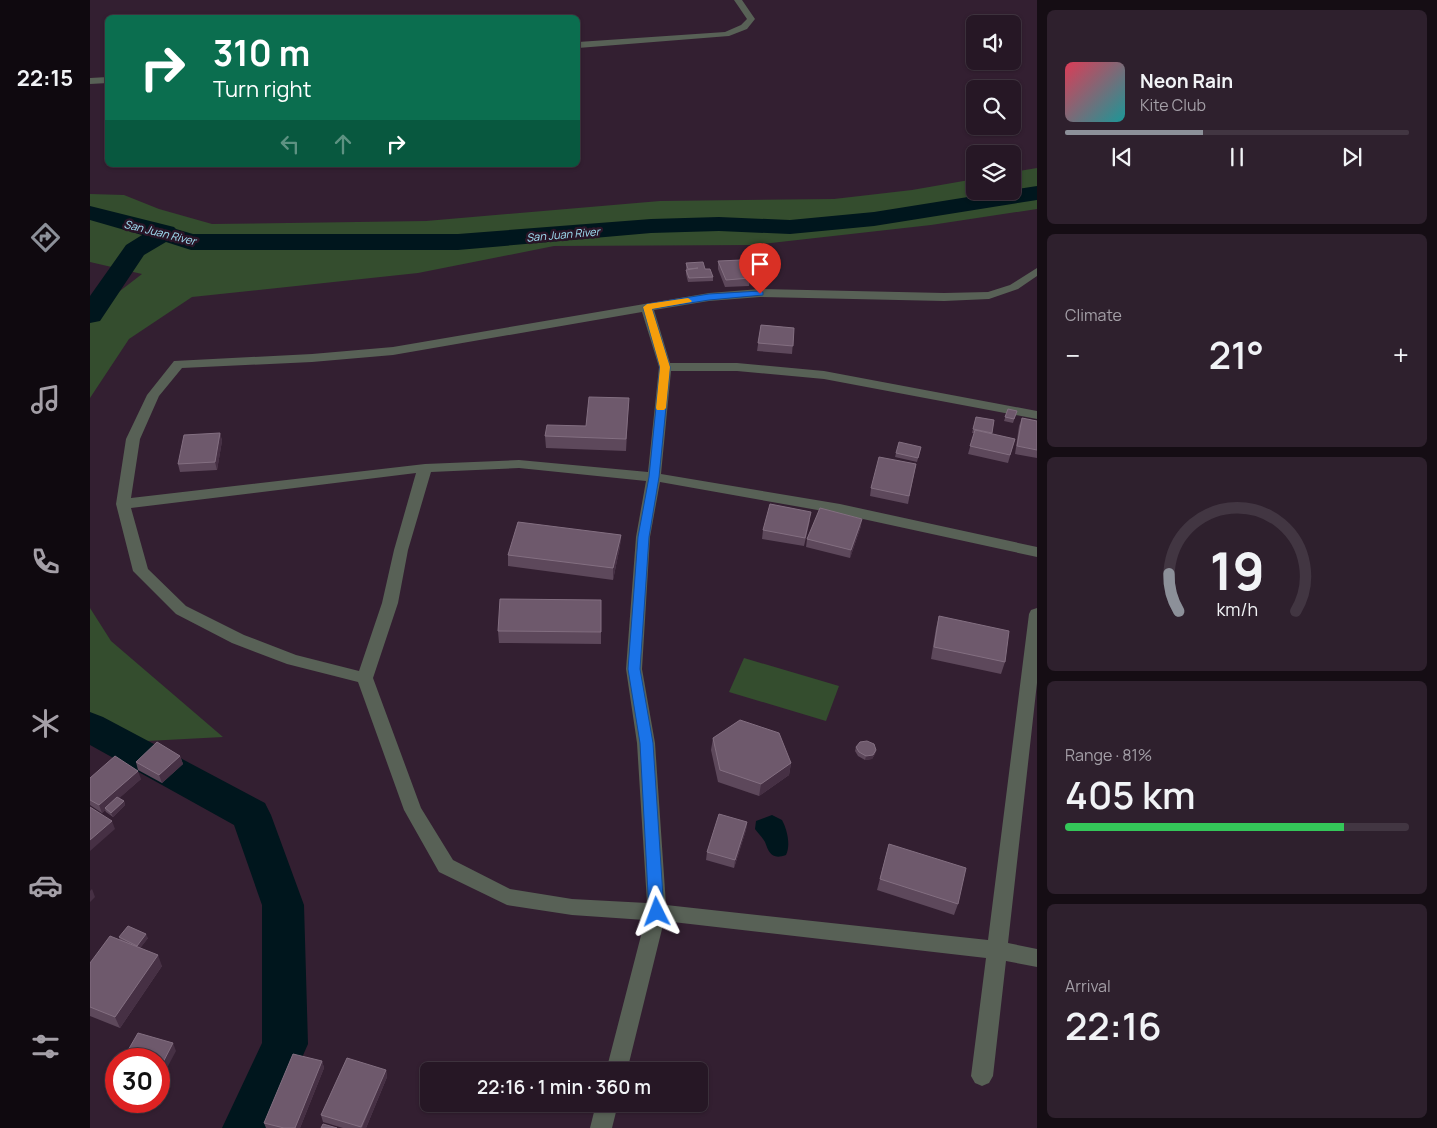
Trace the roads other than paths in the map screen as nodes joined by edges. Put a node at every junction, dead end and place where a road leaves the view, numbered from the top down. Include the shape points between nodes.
1 (738, 0) edge
2 (580, 45) edge
3 (105, 80) edge
4 (90, 82) edge
5 (1035, 276) edge
6 (647, 307) junction
7 (665, 367) junction
8 (1037, 415) edge
9 (425, 468) junction
10 (654, 477) junction
11 (123, 504) junction
12 (1037, 552) edge
13 (1037, 614) edge
14 (365, 678) junction
15 (657, 912) junction
16 (997, 950) junction
17 (1037, 958) edge
18 (618, 1062) edge
19 (982, 1076) dead end
20 (605, 1112) edge
21 (601, 1128) edge

1 - 2 street via 751,19 744,28 726,34
3 - 4 street
5 - 6 street via 989,295 760,294 709,297
6 - 7 street
6 - 11 street via 393,351 178,364 153,395 134,439
7 - 8 street via 736,367 824,375
7 - 10 street
9 - 10 street via 519,464
9 - 11 street
9 - 14 street via 401,550 390,603
10 - 12 street via 840,509
10 - 15 street via 643,537 634,669 646,743
11 - 14 street via 142,571 181,610 293,660
13 - 16 street
14 - 15 street via 413,810 446,866 506,897 572,907
15 - 16 street
15 - 18 street
16 - 17 street
16 - 19 street
20 - 21 street

